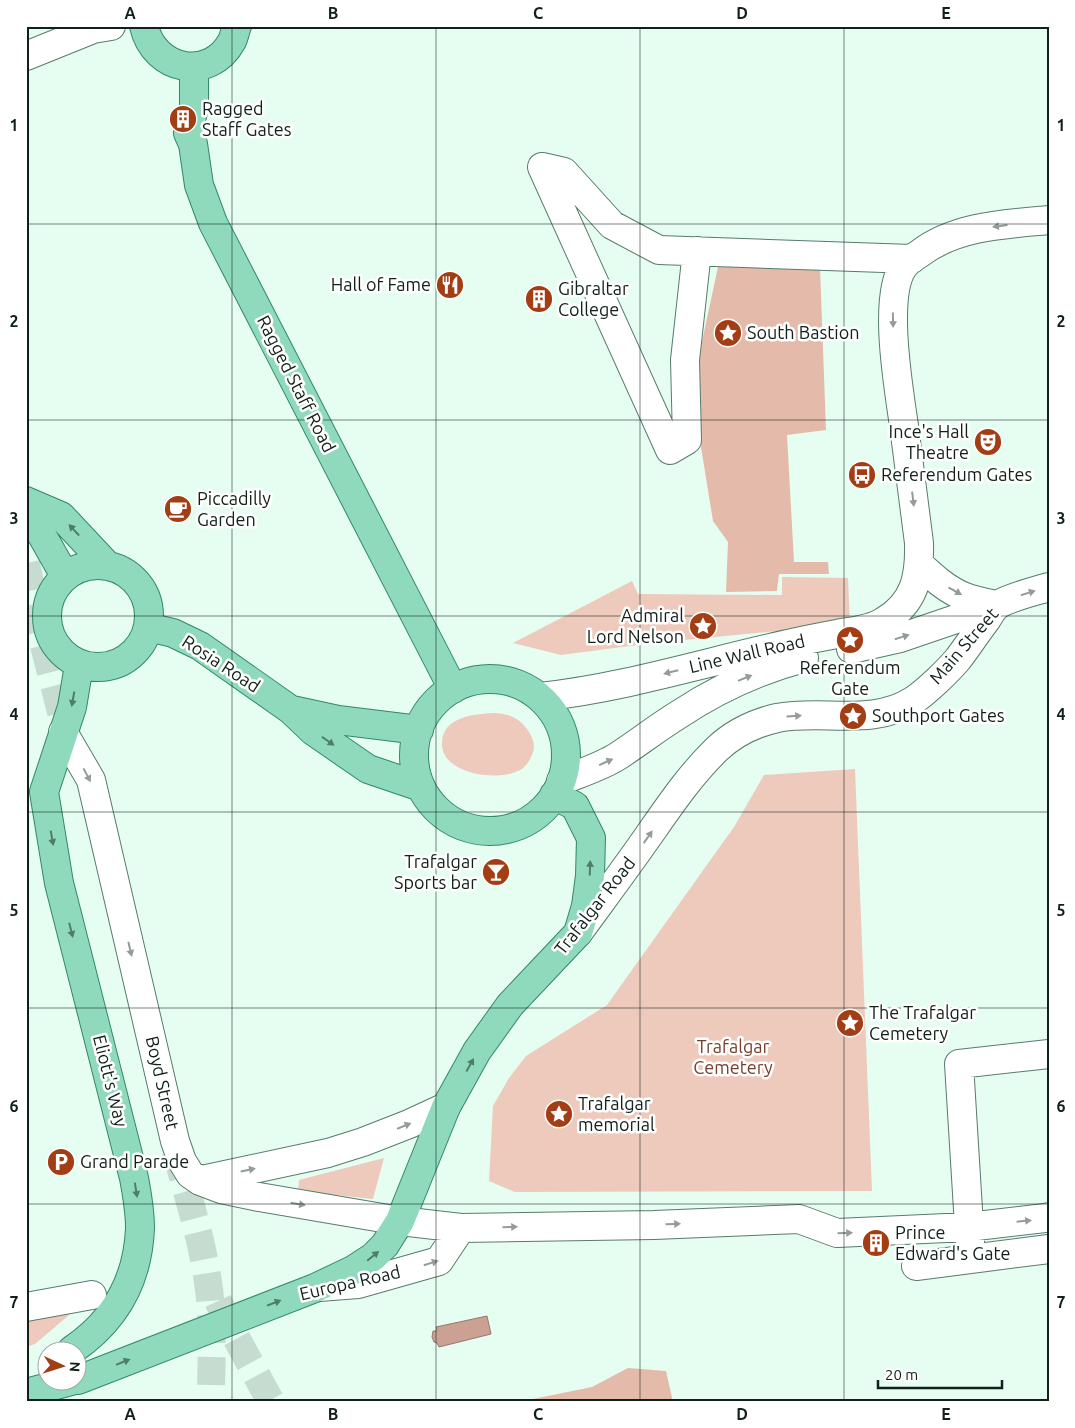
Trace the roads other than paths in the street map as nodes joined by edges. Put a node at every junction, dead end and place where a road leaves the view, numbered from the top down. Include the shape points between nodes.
1 (111, 26) edge
2 (144, 26) edge
3 (237, 26) edge
4 (26, 56) edge
5 (194, 67) junction
6 (1049, 220) edge
7 (697, 251) junction
8 (912, 259) junction
9 (26, 501) edge
10 (26, 507) edge
11 (920, 564) junction
12 (107, 565) junction
13 (65, 576) junction
14 (1049, 587) edge
15 (997, 605) junction
16 (148, 627) junction
17 (79, 665) junction
18 (453, 689) junction
19 (540, 697) junction
20 (291, 710) junction
21 (853, 716) joint
22 (419, 730) junction
23 (63, 732) junction
24 (421, 787) junction
25 (558, 788) junction
26 (35, 792) edge
27 (578, 933) junction
28 (1037, 1055) edge
29 (446, 1108) junction
30 (200, 1180) junction
31 (1049, 1217) edge
32 (400, 1221) junction
33 (968, 1227) junction
34 (461, 1228) junction
35 (1049, 1249) edge
36 (970, 1258) junction
37 (916, 1266) dead end
38 (315, 1288) junction
39 (92, 1295) dead end
40 (26, 1307) edge
41 (87, 1340) edge
42 (38, 1373) edge
43 (88, 1375) edge
44 (26, 1381) edge

1 - 4 street via 93,28
2 - 5 main road via 154,50 166,60
3 - 5 main road via 232,41 222,54 210,63
5 - 18 main road, Ragged Staff Road via 194,108 188,133 194,144 199,185 213,223
6 -> 8 street, Line Wall Road via 972,230 936,242
7 - 7 street via 659,250 612,225 564,172 542,167 670,450 687,440 685,360
7 - 8 street
8 -> 11 street, Line Wall Road via 899,277 893,314 894,350
12 -> 9 main road via 61,516
10 - 13 main road
11 -> 15 street via 933,577 966,598
11 -> 19 street, Line Wall Road via 910,597 884,622 870,628 790,643 620,685
12 - 13 main road via 92,565
12 - 16 main road via 135,581 145,595
13 - 17 main road via 54,588 48,602 48,631 62,654
15 -> 14 street, Main Street
15 - 21 street, Main Street via 957,660 913,700 895,709
25 -> 15 street via 617,757 710,695 747,677 811,656 900,638
16 - 17 main road via 142,642 119,663 105,668
16 - 20 main road, Rosia Road via 173,633 200,646
17 -> 23 main road via 72,707
18 - 19 main road via 467,682 498,679 527,688
18 - 22 main road via 426,713
19 - 25 main road via 559,721 564,736 565,766
20 - 22 main road, Rosia Road via 338,720
20 -> 24 main road, Rosia Road via 313,731 368,769
27 -> 21 street, Trafalgar Road via 673,802 718,748 758,723 779,718
22 - 24 main road via 415,748
23 - 26 main road
23 -> 30 street, Boyd Street via 91,780 175,1141 182,1162 190,1174
24 - 25 main road via 447,818 486,830 500,830 525,822 546,806
27 -> 25 main road via 586,906 591,838 575,806
26 -> 41 main road, Eliott's Way via 134,1178 138,1205 138,1248 130,1282 109,1318
29 -> 27 main road, Trafalgar Road via 477,1051 510,1005
28 - 33 street via 959,1064
30 -> 29 street via 328,1153
29 - 32 main road, Trafalgar Road
30 -> 32 street via 259,1198
33 -> 31 street
32 - 34 street
38 -> 32 main road, Trafalgar Road via 373,1257
34 -> 33 street via 799,1219 837,1234
33 - 36 street
38 -> 34 street, Europa Road via 358,1284 439,1261
35 - 36 street
36 - 37 street
43 -> 38 main road, Europa Road
39 - 40 street
42 - 44 main road

